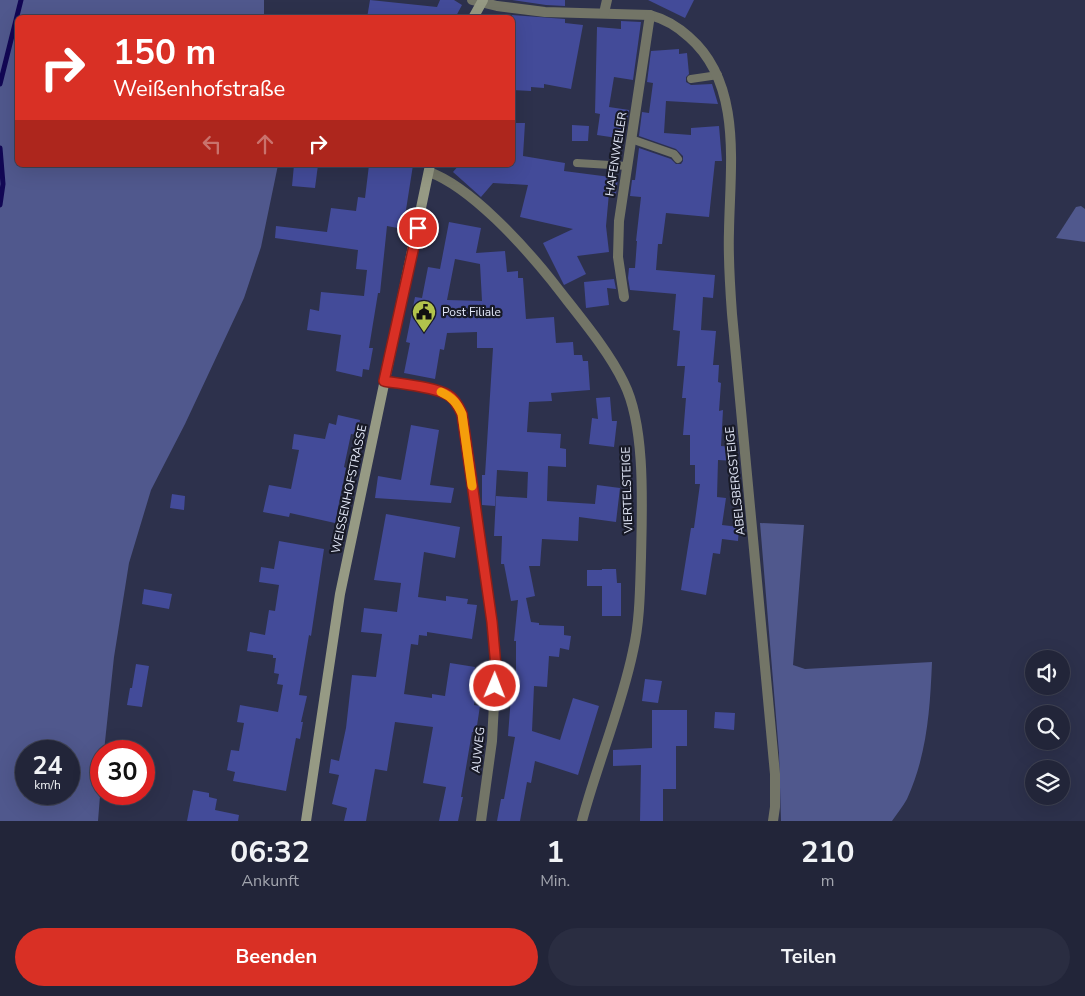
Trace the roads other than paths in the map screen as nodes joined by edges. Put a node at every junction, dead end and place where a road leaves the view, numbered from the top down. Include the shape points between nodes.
1 (607, 0) edge
2 (479, 1) edge
3 (604, 13) junction
4 (474, 15) edge
5 (650, 15) junction
6 (718, 76) junction
7 (691, 79) dead end
8 (631, 139) junction
9 (678, 159) dead end
10 (577, 163) dead end
11 (627, 166) junction
12 (430, 169) edge
13 (624, 297) dead end
14 (384, 381) junction
15 (306, 821) edge
16 (481, 821) edge
17 (582, 821) edge
18 (773, 821) edge

1 - 3 street
2 - 3 street via 545,12
2 - 4 street
3 - 5 street
5 - 6 street via 664,19 700,46
5 - 8 street, HAFENWEILER
6 - 7 lane
6 - 18 street, ABELSBERGSTEIGE via 726,103 730,138 728,244 732,314 774,764
8 - 9 lane via 674,154
8 - 11 street, HAFENWEILER
10 - 11 lane
11 - 13 street, HAFENWEILER via 619,221 618,257
12 - 14 street, WEISSENHOFSTRASSE
12 - 17 street, VIERTELSTEIGE via 490,214 534,259 602,348 624,382 631,402 642,478 639,608 634,651
14 - 15 street, WEISSENHOFSTRASSE via 340,594
14 - 16 street, AUWEG via 440,391 458,404 462,414 496,667 492,740

